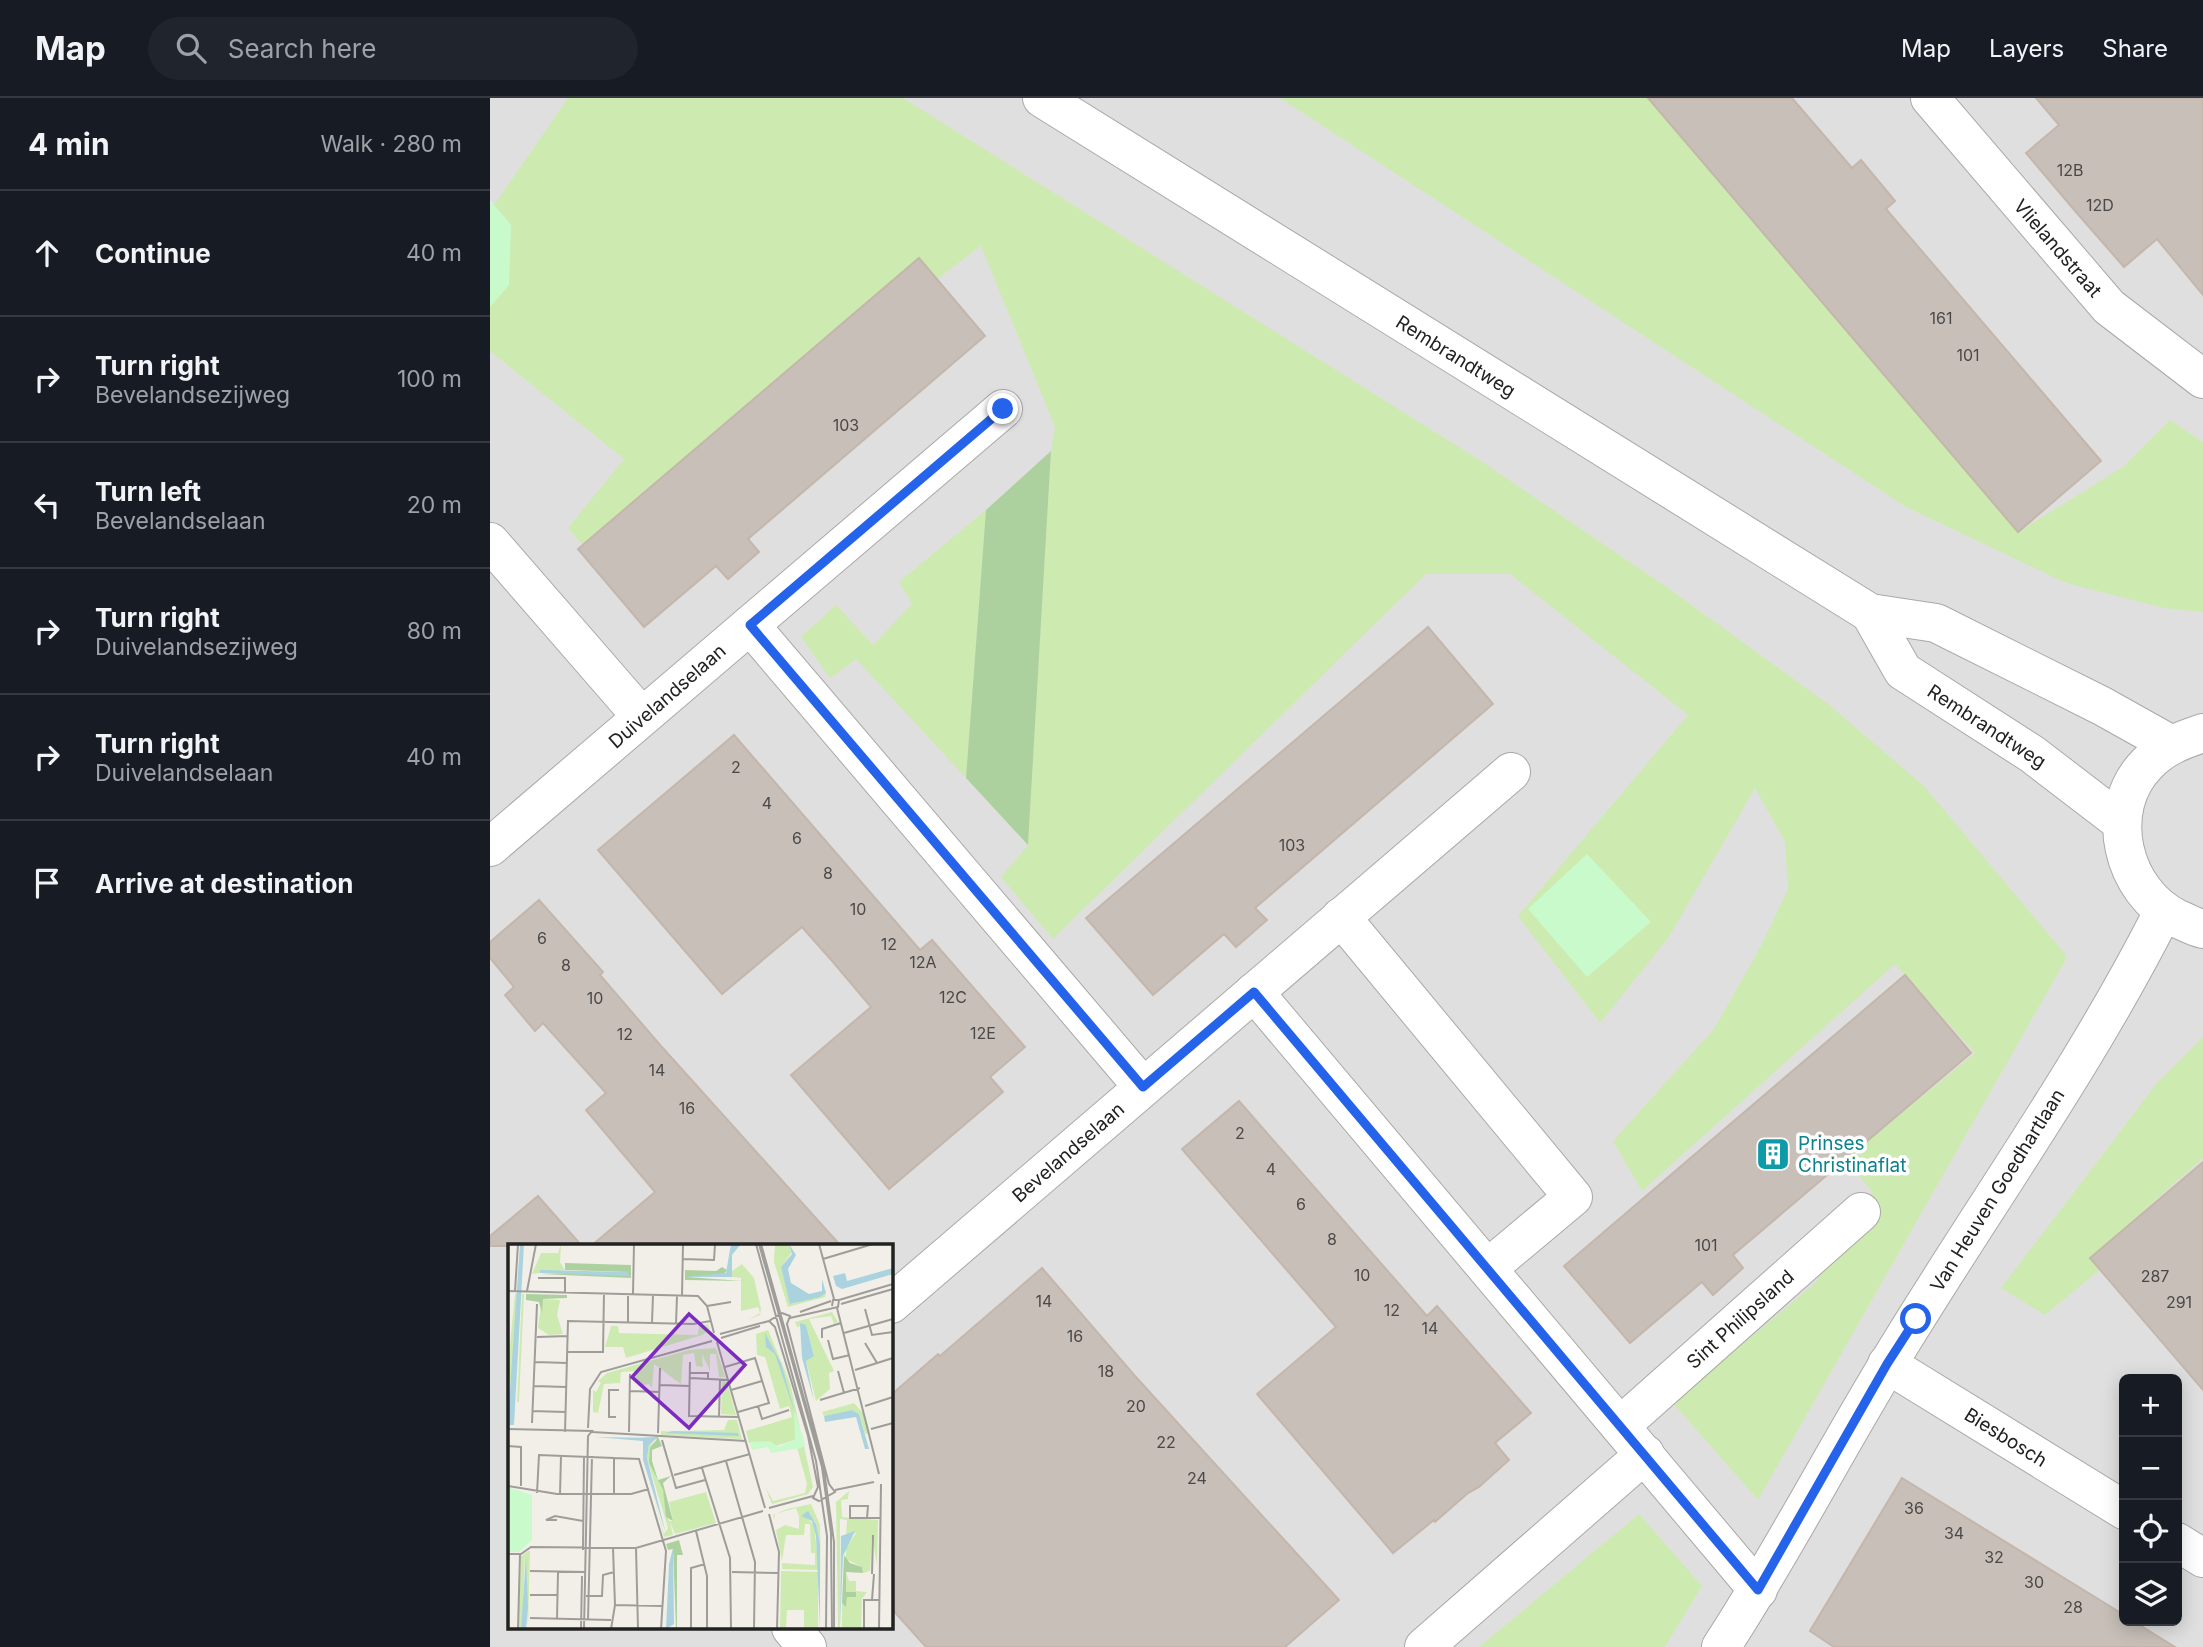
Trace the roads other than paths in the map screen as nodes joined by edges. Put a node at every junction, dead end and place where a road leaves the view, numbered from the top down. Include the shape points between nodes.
1 (1042, 98) edge
2 (1930, 98) edge
3 (2203, 379) edge
4 (1003, 409) dead end
5 (490, 541) edge
6 (1870, 613) junction
7 (750, 625) junction
8 (642, 717) junction
9 (2187, 739) edge
10 (1511, 772) dead end
11 (2122, 823) junction
12 (490, 847) edge
13 (2163, 912) junction
14 (1341, 917) junction
15 (2203, 929) edge
16 (1254, 992) junction
17 (1143, 1087) junction
18 (1861, 1212) dead end
19 (1488, 1268) junction
20 (892, 1303) edge
21 (1887, 1364) junction
22 (1620, 1426) junction
23 (1645, 1454) junction
24 (2119, 1507) edge
25 (2182, 1545) edge
26 (2203, 1559) edge
27 (1758, 1590) junction
28 (793, 1630) edge
29 (807, 1647) edge
30 (1424, 1647) edge
31 (1721, 1647) edge

1 - 6 street, Rembrandtweg
2 - 3 street, Vlielandstraat via 2109,307
4 - 7 street, Duivelandselaan
5 - 8 street
6 - 9 street, Rembrandtweg via 1936,622 2102,706
6 - 11 street, Rembrandtweg via 1903,671 2032,754
7 - 8 street, Duivelandselaan
7 - 17 street
8 - 12 street, Duivelandselaan
9 - 11 street via 2146,765 2129,792
10 - 14 street, Bevelandselaan
11 - 13 street via 2125,857 2139,887
13 - 15 street
13 - 21 street, Van Heuven Goedhartlaan via 2116,1002
14 - 16 street, Bevelandselaan
14 - 19 street via 1573,1197
16 - 17 street, Bevelandselaan
16 - 19 street
17 - 20 street, Bevelandselaan
18 - 22 street, Sint Philipsland
19 - 22 street
21 - 24 street, Biesbosch
21 - 27 street, Van Heuven Goedhartlaan
22 - 23 street
23 - 27 street
23 - 30 street
25 - 26 street
27 - 31 street, Van Heuven Goedhartlaan
28 - 29 street

